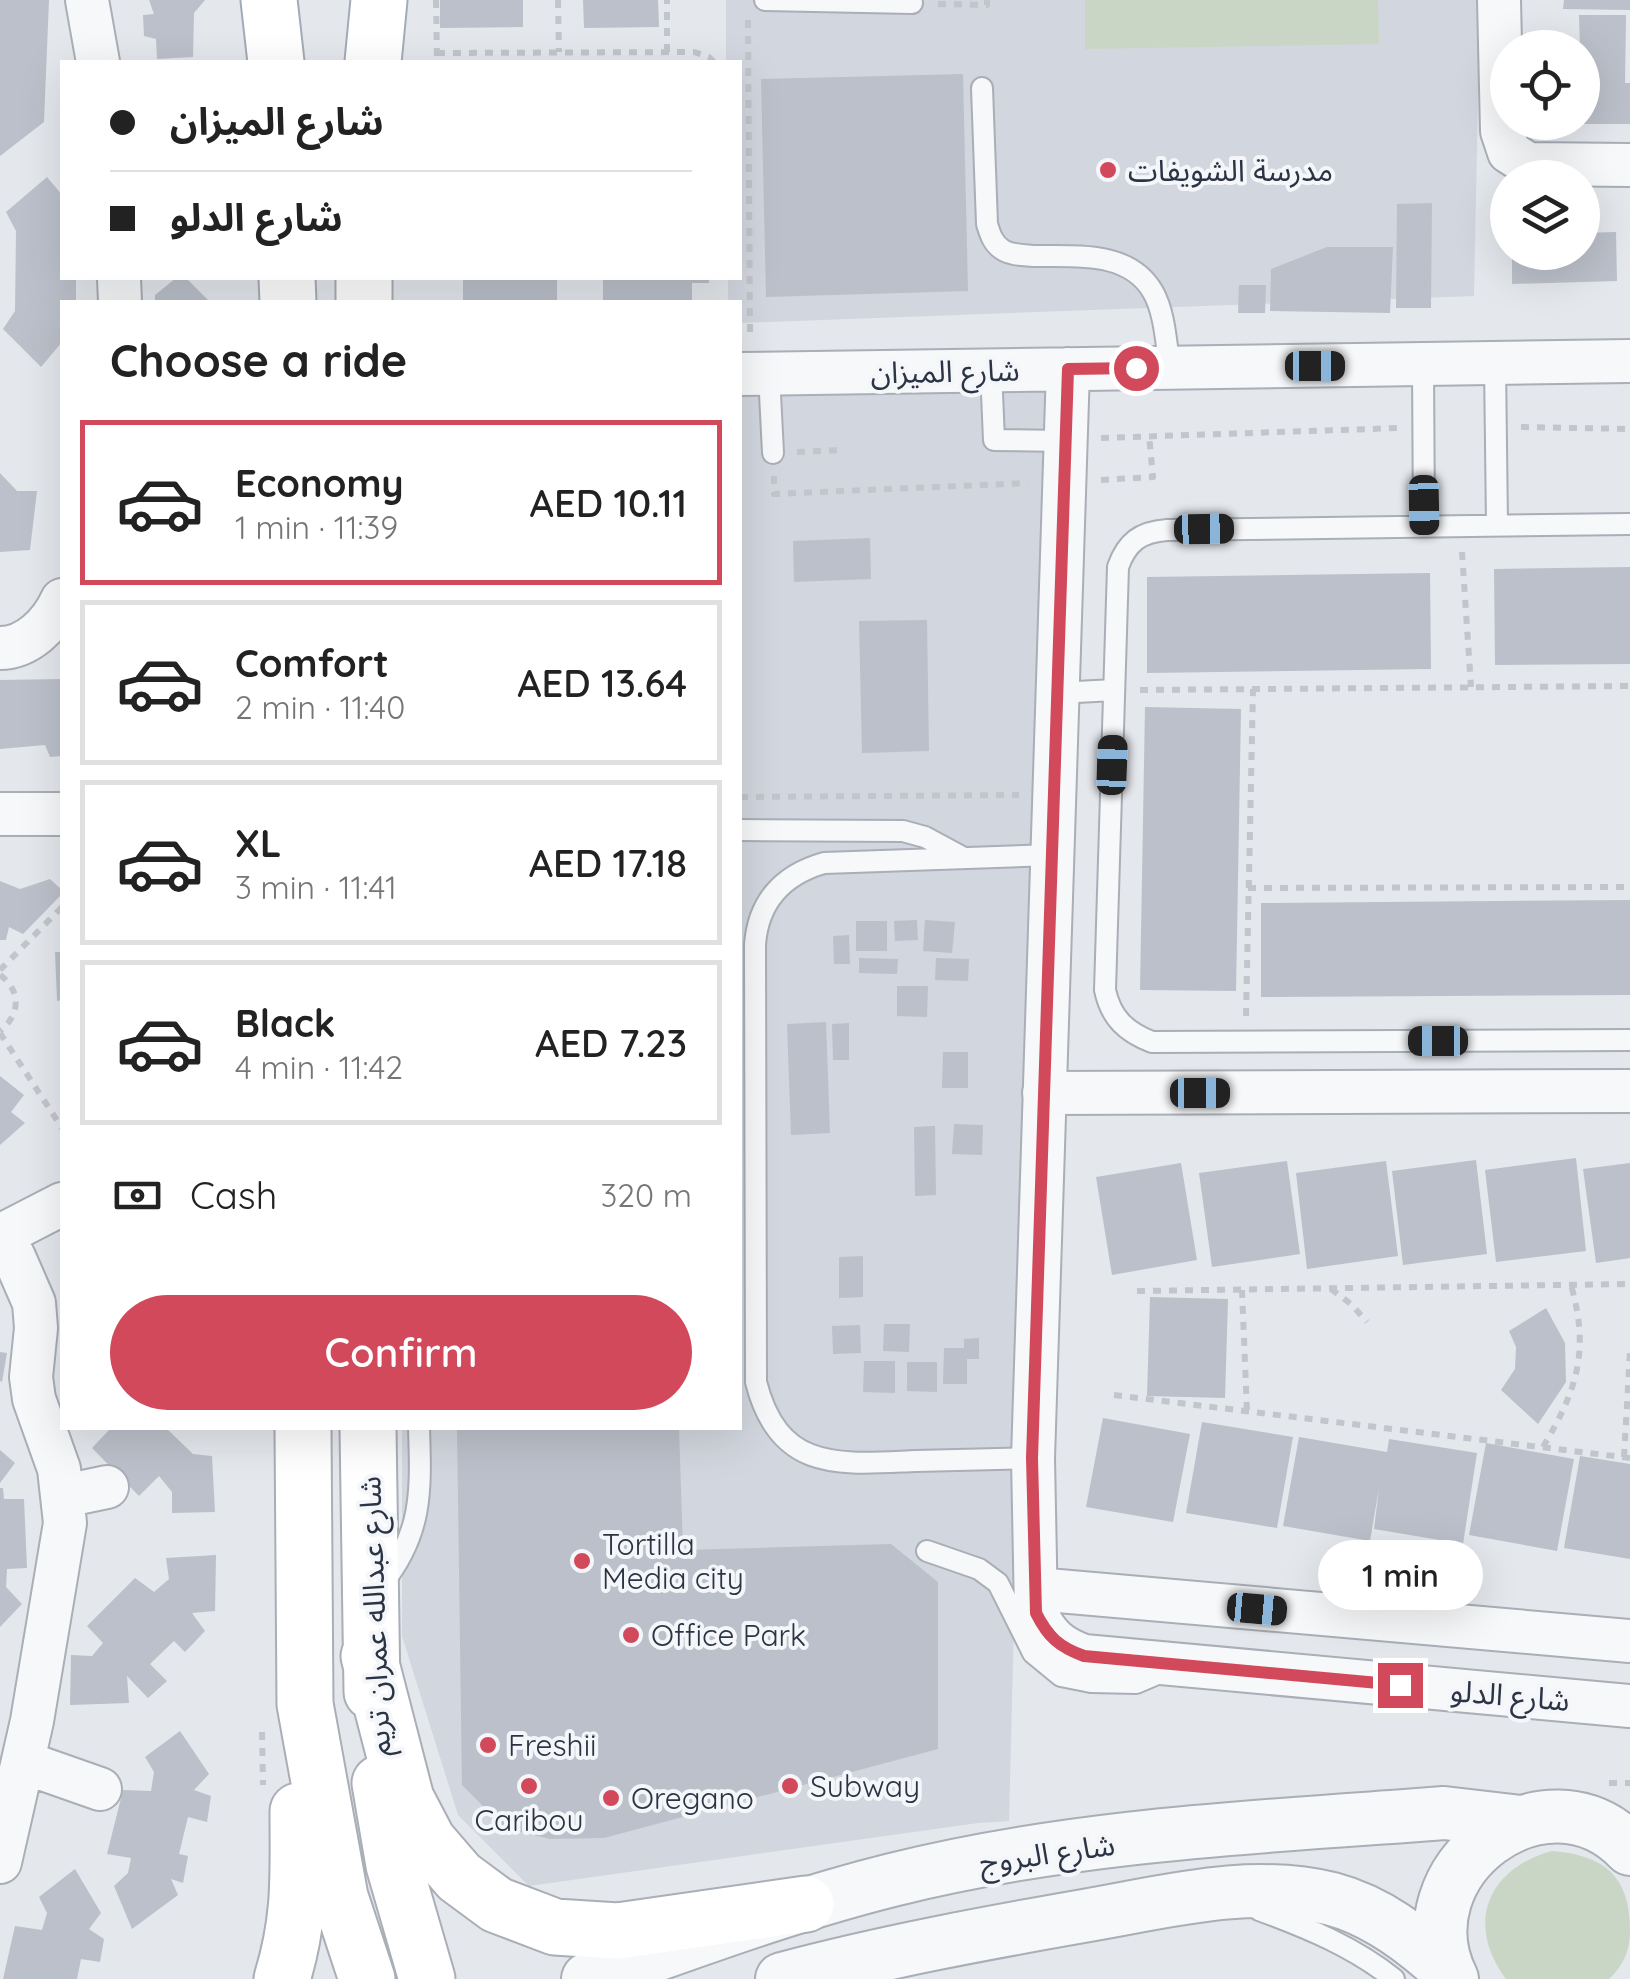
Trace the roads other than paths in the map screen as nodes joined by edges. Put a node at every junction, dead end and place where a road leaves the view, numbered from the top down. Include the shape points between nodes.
1 (87, 0) edge
2 (269, 0) edge
3 (286, 0) edge
4 (358, 0) edge
5 (379, 0) edge
6 (765, 0) edge
7 (1499, 0) edge
8 (912, 2) road end
9 (98, 60) edge
10 (276, 60) edge
11 (286, 60) edge
12 (360, 60) edge
13 (373, 60) edge
14 (982, 88) dead end
15 (1630, 165) edge
16 (1630, 361) edge
17 (1495, 364) junction
18 (1423, 366) junction
19 (1170, 368) junction
20 (1068, 369) junction
21 (991, 370) junction
22 (753, 374) edge
23 (773, 452) road end
24 (1065, 461) junction
25 (1630, 524) edge
26 (1424, 526) junction
27 (1497, 526) junction
28 (60, 603) edge
29 (0, 648) edge
30 (1114, 690) junction
31 (1058, 693) junction
32 (0, 814) edge
33 (60, 814) edge
34 (742, 830) edge
35 (1052, 855) junction
36 (964, 858) junction
37 (1630, 1040) edge
38 (1630, 1091) edge
39 (1044, 1093) junction
40 (60, 1205) edge
41 (0, 1238) edge
42 (304, 1430) edge
43 (368, 1430) edge
44 (420, 1430) edge
45 (1032, 1458) junction
46 (107, 1487) dead end
47 (64, 1496) junction
48 (927, 1552) dead end
49 (1036, 1590) junction
50 (369, 1601) junction
51 (1630, 1641) edge
52 (369, 1656) junction
53 (1171, 1664) junction
54 (305, 1704) junction
55 (1630, 1706) edge
56 (18, 1741) edge
57 (100, 1789) dead end
58 (6, 1806) edge
59 (1608, 1821) edge
60 (1521, 1822) junction
61 (1630, 1850) edge
62 (0, 1862) edge
63 (1215, 1893) junction
64 (806, 1904) junction
65 (820, 1975) edge
66 (1450, 1975) edge
67 (282, 1979) edge
68 (367, 1979) edge
69 (428, 1979) edge
70 (588, 1979) edge
71 (1394, 1979) edge

1 - 9 street
2 - 10 main road
3 - 11 main road
4 - 12 main road
5 - 13 main road
6 - 8 lane
7 - 15 street via 1502,131 1509,152 1528,164
14 - 19 lane via 992,240 1020,255 1120,262 1141,276 1155,294
16 - 17 street, شارع الميزان
17 - 18 street, شارع الميزان
17 - 27 lane
18 - 19 street, شارع الميزان
18 - 26 lane
19 - 20 street, شارع الميزان
20 - 21 street, شارع الميزان
20 - 24 street, شارع الدلو
21 - 22 street, شارع الميزان
21 - 24 lane via 994,440
22 - 23 lane
24 - 31 street, شارع الدلو
25 - 27 lane
26 - 27 lane
26 - 30 lane via 1150,531 1124,551 1118,568
28 - 29 street via 39,632 14,648
30 - 31 lane
30 - 37 lane via 1104,990 1126,1029 1152,1042
31 - 35 street, شارع الدلو
32 - 33 street
34 - 36 lane via 902,831
35 - 36 lane
35 - 39 street, شارع الدلو
36 - 45 lane via 824,863 788,878 756,926 756,1382 783,1437 818,1459 838,1464
38 - 39 street
39 - 45 street, شارع الدلو
40 - 41 street
41 - 47 street via 34,1303 34,1400
42 - 54 main road
43 - 50 main road, شارع عبدالله عمران تريم
44 - 50 lane via 421,1496 413,1531 399,1563
45 - 49 street, شارع الدلو
46 - 47 street
47 - 56 street via 66,1523
48 - 53 lane via 998,1583 1034,1653 1061,1676 1136,1684
49 - 51 street
49 - 53 street, شارع الدلو via 1036,1613 1063,1648
50 - 52 main road, شارع عبدالله عمران تريم
52 - 64 main road via 406,1798 428,1841 459,1877 498,1905 556,1928 618,1931
52 - 69 main road, شارع عبدالله عمران تريم via 394,1865
53 - 55 street, شارع الدلو
54 - 67 main road via 299,1899
54 - 68 main road via 340,1897
56 - 57 street
56 - 58 street
58 - 62 street
59 - 60 street, شارع البروج
59 - 61 street
60 - 64 street, شارع البروج via 1405,1816 1076,1846 930,1872
60 - 66 street via 1488,1838 1462,1865 1445,1898 1441,1935
63 - 65 street
63 - 66 street via 1276,1890 1334,1900 1389,1923
63 - 71 lane via 1319,1933
64 - 70 street, شارع البروج

